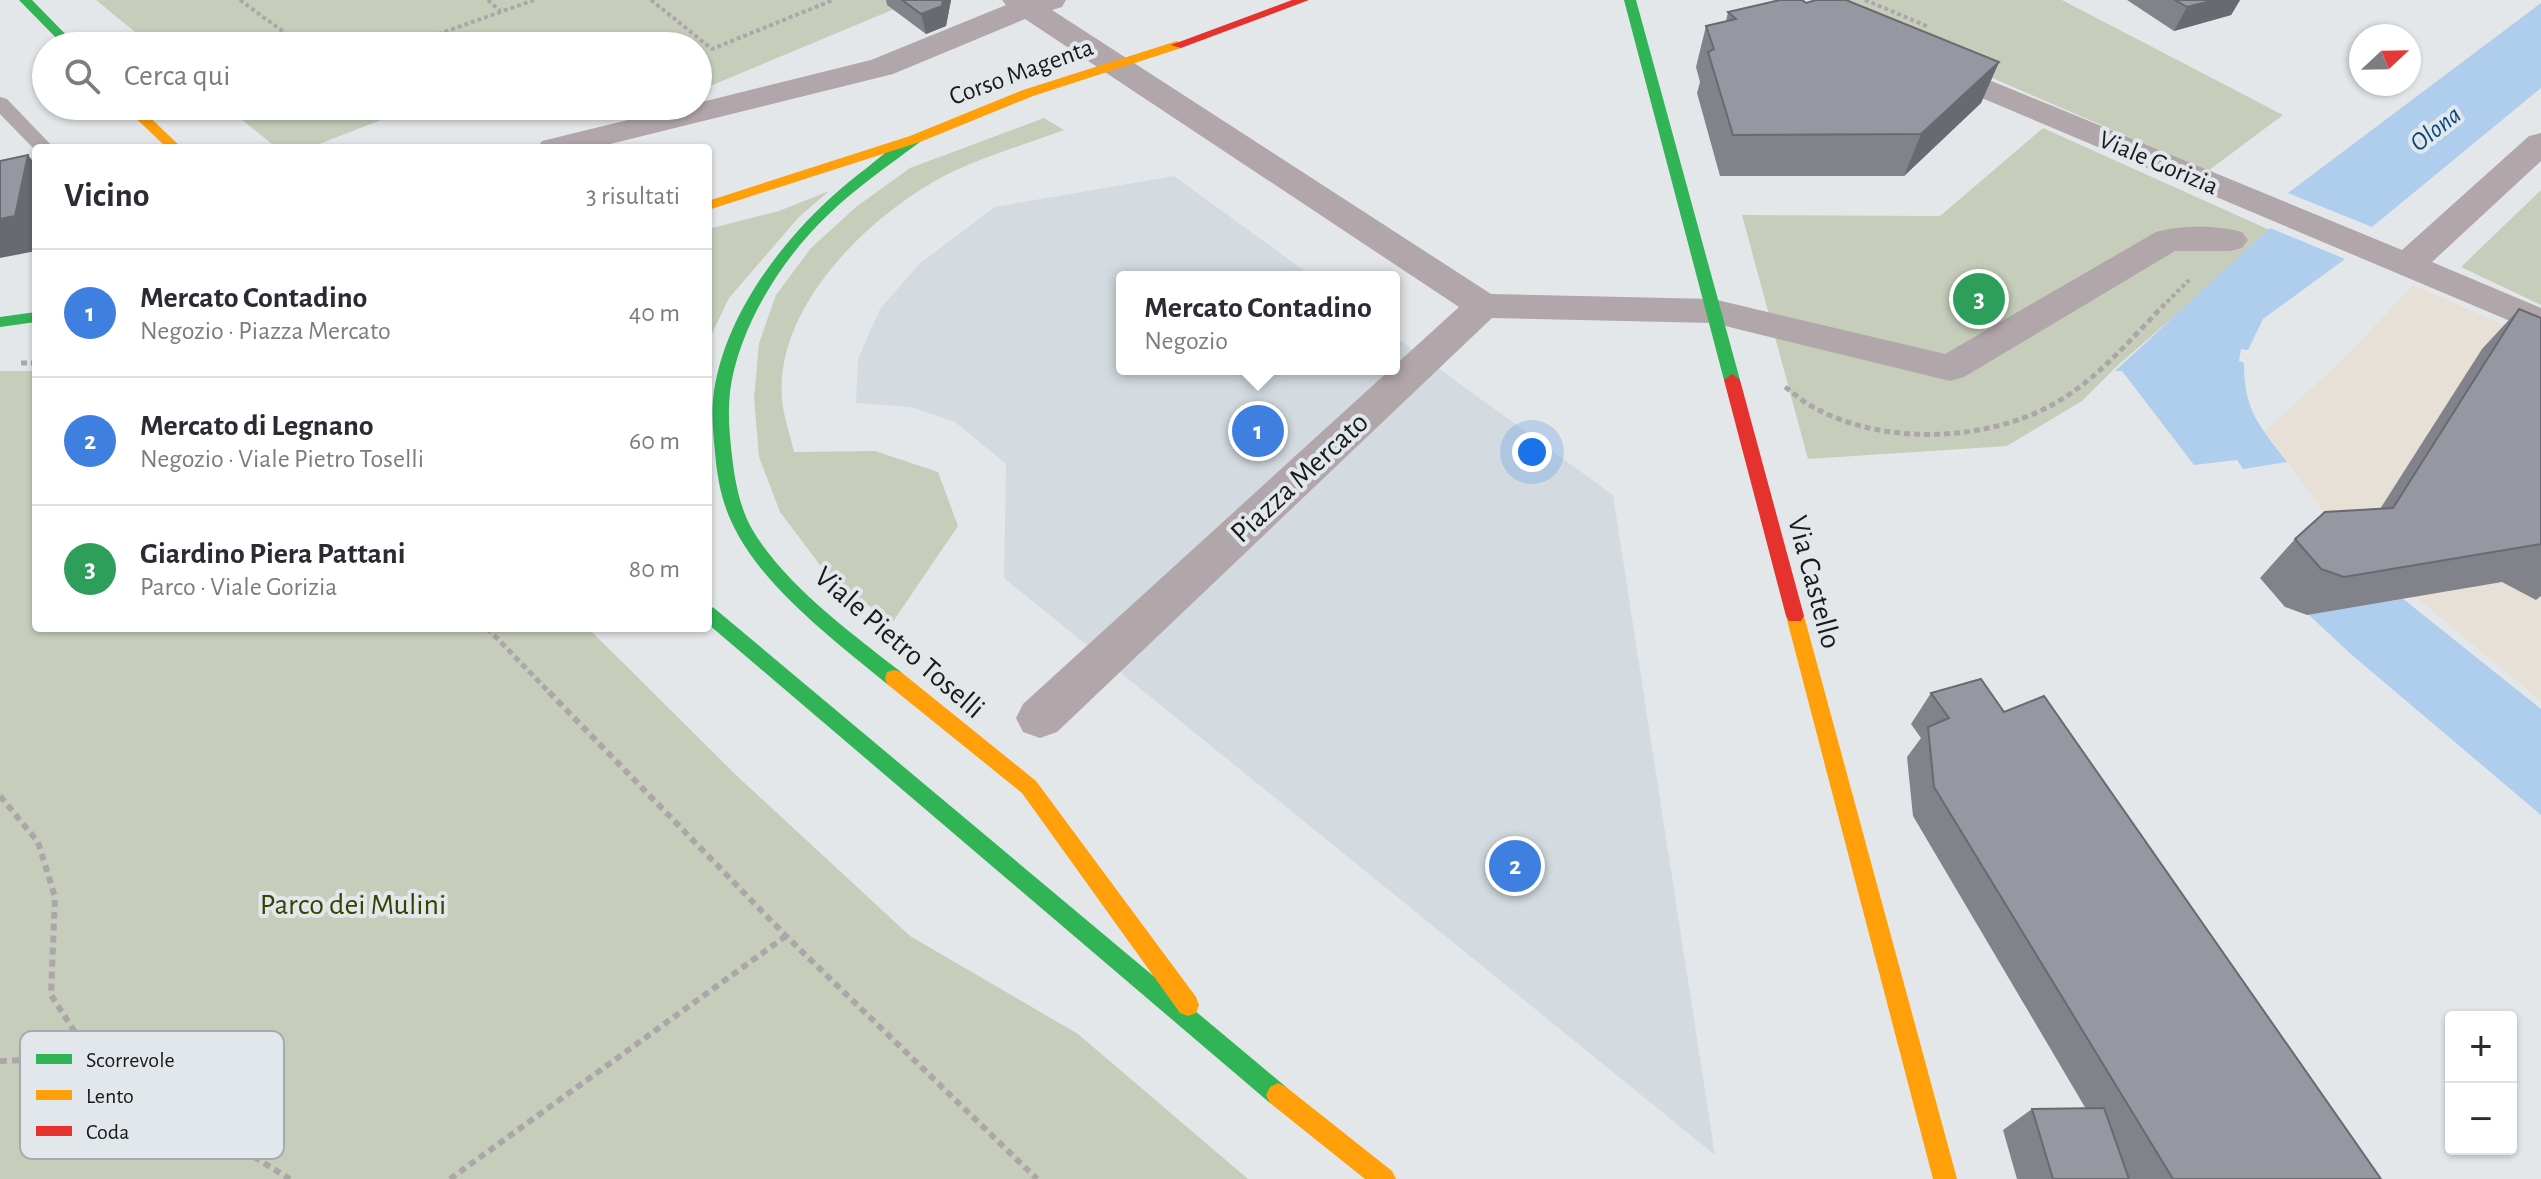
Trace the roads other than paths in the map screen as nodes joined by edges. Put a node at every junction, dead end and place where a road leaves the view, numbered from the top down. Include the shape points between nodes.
1 (25, 0) edge
2 (1303, 0) edge
3 (1630, 0) edge
4 (1033, 2) edge
5 (57, 32) edge
6 (1906, 55) edge
7 (1116, 64) junction
8 (0, 103) edge
9 (712, 109) edge
10 (145, 120) edge
11 (667, 120) edge
12 (915, 139) junction
13 (2541, 143) edge
14 (40, 144) edge
15 (171, 144) edge
16 (570, 144) edge
17 (712, 203) edge
18 (2230, 240) dead end
19 (2406, 266) junction
20 (1483, 306) junction
21 (1713, 311) junction
22 (32, 318) edge
23 (0, 322) edge
24 (2541, 322) edge
25 (0, 330) edge
26 (32, 333) edge
27 (712, 616) edge
28 (1040, 718) dead end
29 (1221, 1049) junction
30 (1384, 1179) edge
31 (1945, 1179) edge

1 - 5 street
2 - 7 street, Corso Magenta
3 - 21 street, Via Castello
4 - 7 street
4 - 9 street via 882,67
6 - 19 street, Viale Gorizia
7 - 12 street, Corso Magenta
7 - 20 street
8 - 14 lane
10 - 15 street
11 - 16 street
12 - 17 street, Corso Magenta
12 - 29 street, Viale Pietro Toselli via 800,236 746,318 720,409 725,474 734,506 749,538 817,616 1029,787
13 - 19 street
18 - 21 street via 2168,240 1950,368
19 - 24 street, Viale Gorizia
20 - 21 street
20 - 28 street, Piazza Mercato
21 - 31 street, Via Castello
22 - 23 street
25 - 26 street
27 - 29 street, Viale Pietro Toselli
29 - 30 street, Viale Pietro Toselli

